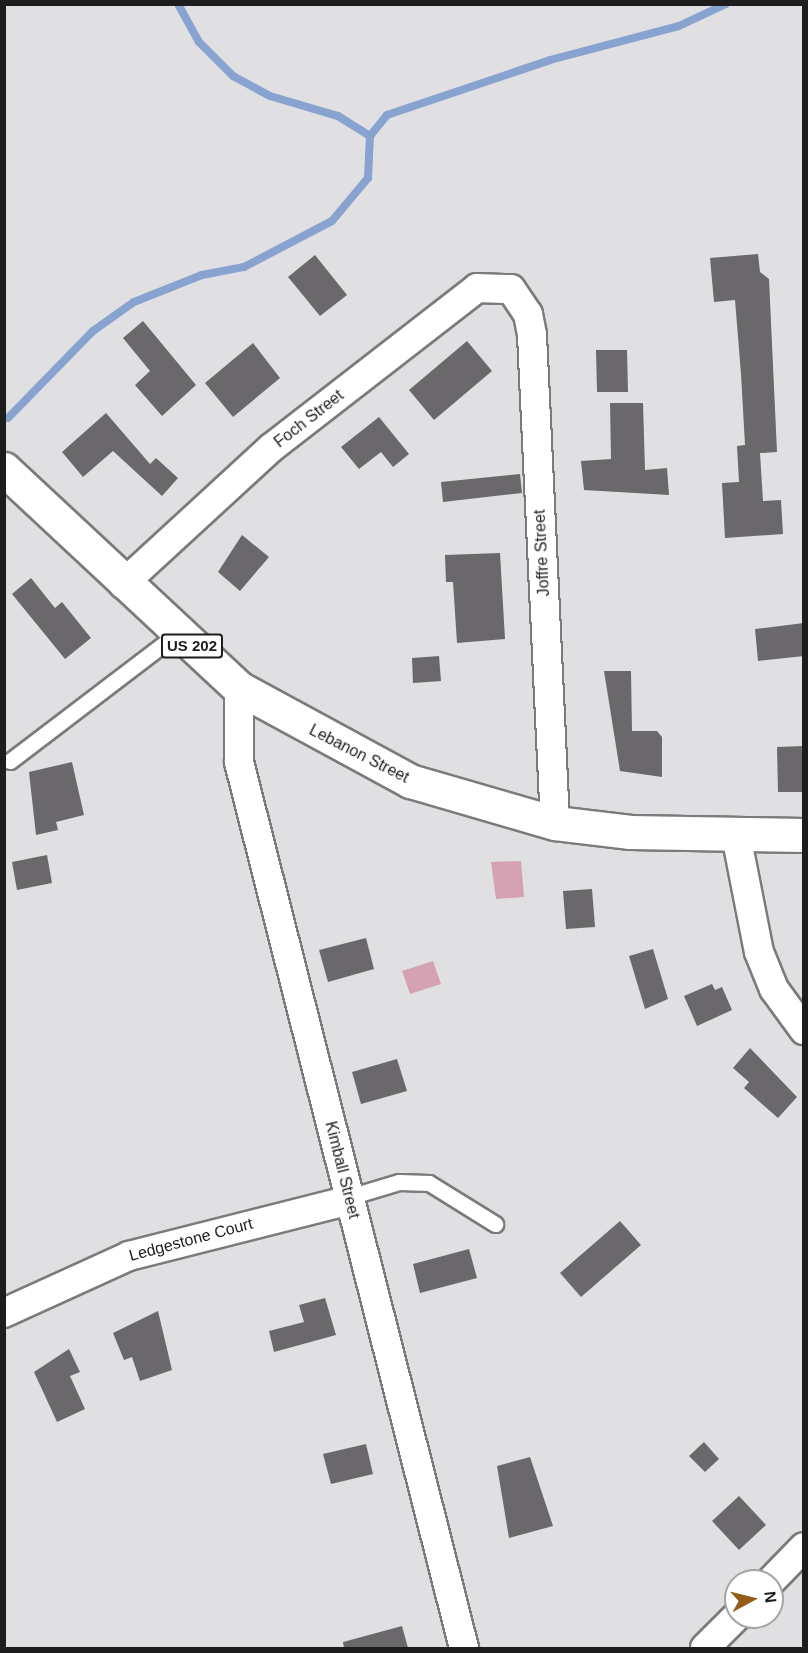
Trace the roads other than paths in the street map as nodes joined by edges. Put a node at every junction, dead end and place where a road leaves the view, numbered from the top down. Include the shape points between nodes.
1 (511, 289) joint
2 (4, 469) edge
3 (123, 584) junction
4 (178, 633) junction
5 (239, 688) junction
6 (10, 761) dead end
7 (555, 823) junction
8 (736, 835) junction
9 (804, 835) edge
10 (804, 1030) edge
11 (350, 1199) junction
12 (495, 1224) dead end
13 (4, 1313) edge
14 (804, 1547) edge
15 (783, 1569) edge
16 (724, 1629) edge
17 (464, 1648) edge
18 (705, 1648) edge

1 - 3 street, Foch Street via 477,288 263,454
1 - 7 street, Joffre Street via 528,314 532,335
2 - 3 highway, Lebanon Street / US 202
3 - 4 highway, Lebanon Street / US 202
4 - 5 highway, Lebanon Street / US 202
4 - 6 lane
5 - 7 highway, Lebanon Street / US 202 via 410,781
5 - 11 street, Kimball Street via 239,762
7 - 8 highway, Lebanon Street / US 202 via 630,832
8 - 9 highway, Lebanon Street / US 202
8 - 10 street via 759,952 774,989
11 - 12 lane via 399,1182 429,1183
11 - 13 street, Ledgestone Court via 129,1256
11 - 17 street, Kimball Street
14 - 15 street
16 - 18 street

